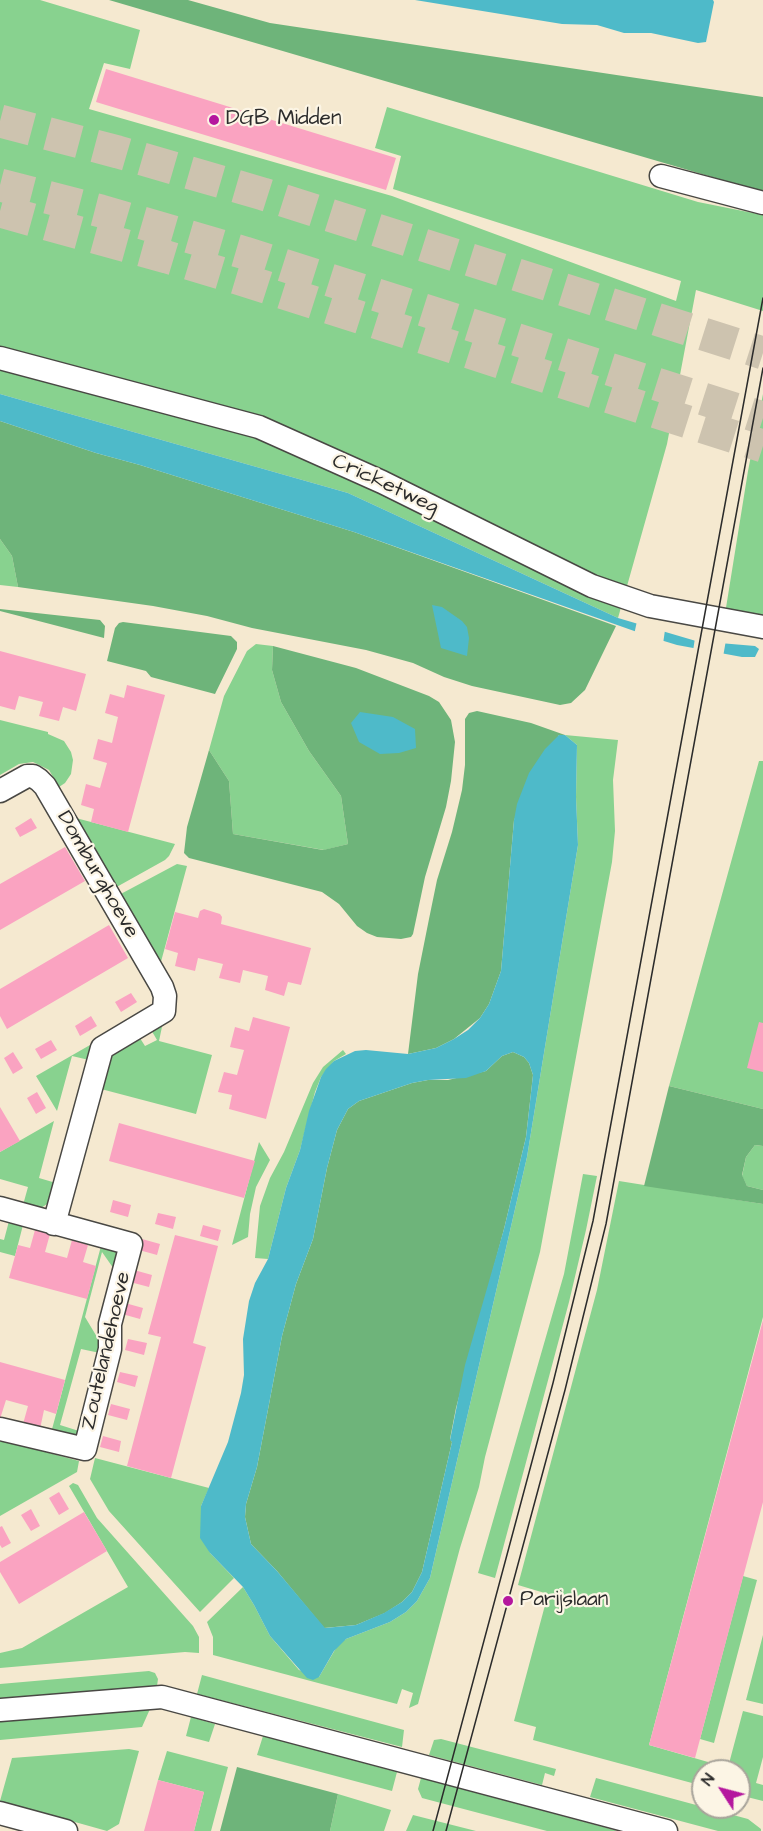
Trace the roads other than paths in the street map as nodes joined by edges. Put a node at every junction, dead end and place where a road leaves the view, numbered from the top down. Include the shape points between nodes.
1 (661, 176) dead end
2 (763, 203) edge
3 (0, 358) edge
4 (763, 627) edge
5 (0, 791) edge
6 (0, 1209) edge
7 (54, 1224) junction
8 (0, 1429) edge
9 (0, 1710) edge
10 (0, 1813) edge
11 (66, 1831) edge
12 (666, 1831) edge

1 - 2 street
3 - 4 street, Cricketweg via 260,427 592,586 650,606
5 - 7 street, Domburghoeve via 27,776 45,786 165,996 164,1011 102,1048
6 - 7 street, Zoutelandehoeve
7 - 8 street, Zoutelandehoeve via 131,1244 85,1449
9 - 12 street via 162,1697
10 - 11 street

